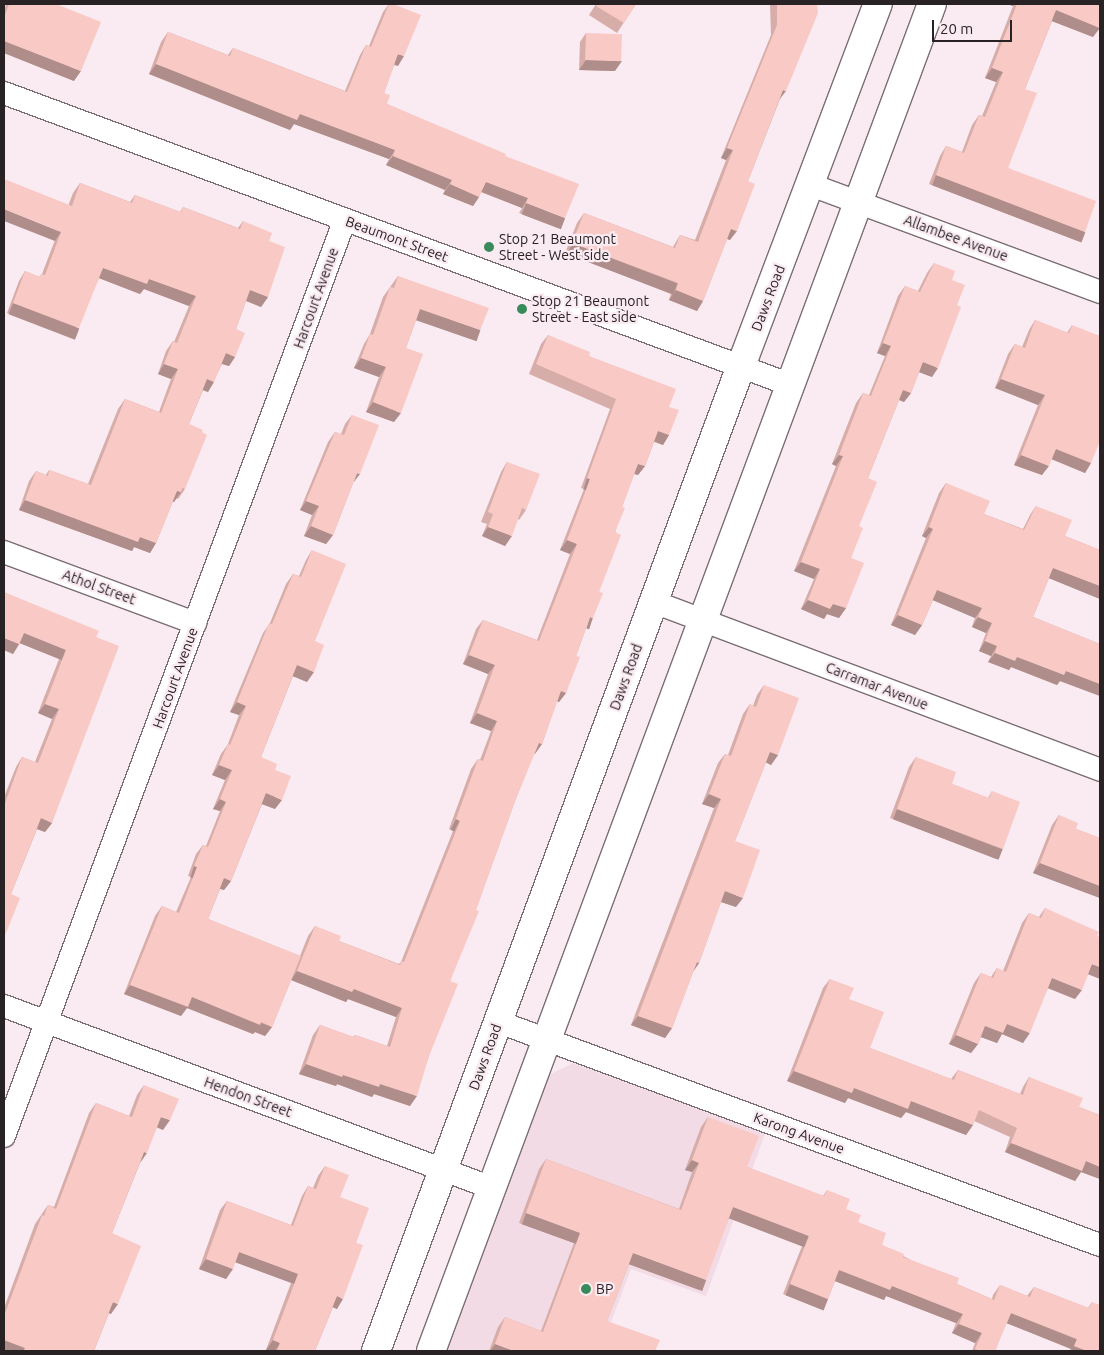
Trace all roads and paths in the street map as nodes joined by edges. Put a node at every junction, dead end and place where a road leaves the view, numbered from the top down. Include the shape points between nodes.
1 (878, 4) edge
2 (932, 4) edge
3 (4, 93) edge
4 (811, 185) junction
5 (859, 202) junction
6 (345, 220) junction
7 (1100, 292) edge
8 (741, 366) junction
9 (791, 385) junction
10 (4, 552) edge
11 (654, 602) junction
12 (703, 620) junction
13 (195, 623) junction
14 (1100, 770) edge
15 (4, 1006) edge
16 (46, 1022) junction
17 (498, 1022) junction
18 (547, 1040) junction
19 (4, 1136) edge
20 (444, 1169) junction
21 (492, 1188) junction
22 (1100, 1245) edge
23 (376, 1351) edge
24 (431, 1351) edge

1 - 4 main road, Daws Road
2 - 5 main road
3 - 6 street, Beaumont Street
4 - 5 street, Allambee Avenue
4 - 8 main road, Daws Road
5 - 7 street, Allambee Avenue
5 - 9 main road
6 - 8 street, Beaumont Street
6 - 13 street, Harcourt Avenue
8 - 9 street, Beaumont Street
8 - 11 main road, Daws Road
9 - 12 main road
10 - 13 street, Athol Street
11 - 12 street, Carramar Avenue
11 - 17 main road, Daws Road
12 - 14 street, Carramar Avenue
12 - 18 main road
13 - 16 street, Harcourt Avenue
15 - 16 street, Hendon Street
16 - 19 street, Harcourt Avenue
16 - 20 street, Hendon Street
17 - 18 street, Karong Avenue
17 - 20 main road, Daws Road
18 - 21 main road
18 - 22 street, Karong Avenue
20 - 21 street, Hendon Street
20 - 23 main road, Daws Road
21 - 24 main road

